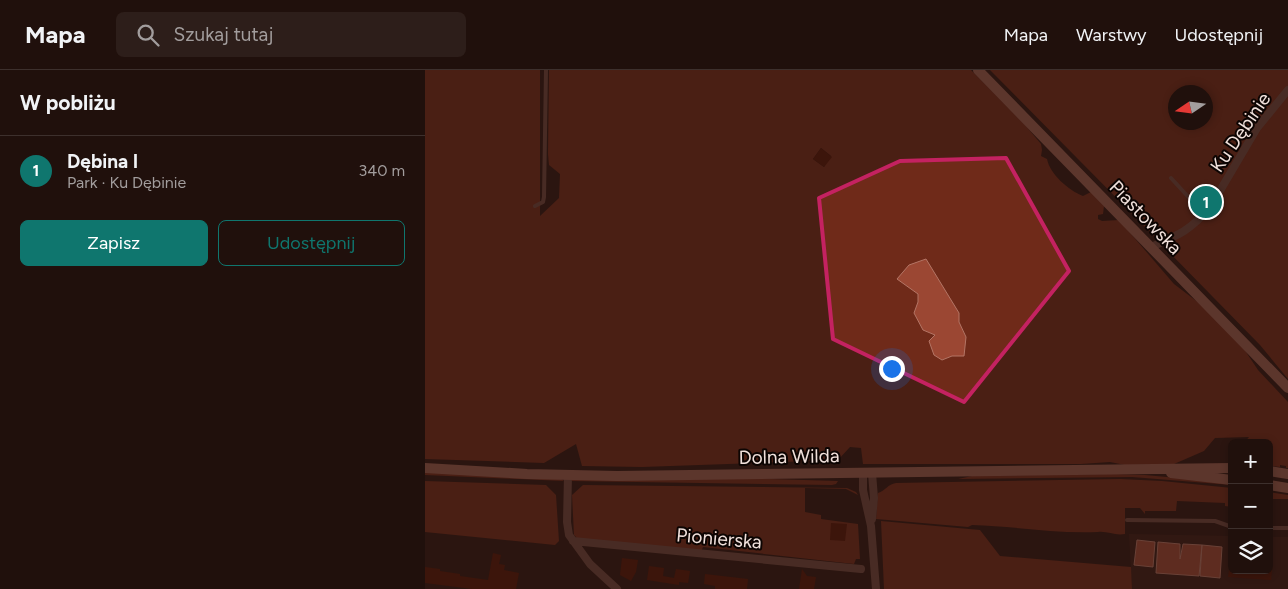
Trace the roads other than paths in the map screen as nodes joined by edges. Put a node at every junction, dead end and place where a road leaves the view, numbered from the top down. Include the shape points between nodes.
1 (546, 70) edge
2 (979, 70) edge
3 (1288, 90) edge
4 (1171, 178) dead end
5 (535, 206) dead end
6 (1204, 214) junction
7 (1151, 247) junction
8 (1288, 388) edge
9 (425, 468) edge
10 (1228, 468) edge
11 (1153, 470) junction
12 (1273, 472) edge
13 (867, 473) junction
14 (1288, 474) edge
15 (568, 475) junction
16 (1228, 479) edge
17 (1273, 486) edge
18 (1288, 488) edge
19 (1127, 520) dead end
20 (1228, 526) edge
21 (1273, 528) edge
22 (1288, 528) edge
23 (573, 541) junction
24 (861, 569) dead end
25 (617, 589) edge
26 (876, 589) edge

1 - 5 lane via 544,197 543,202
2 - 7 main road, Piastowska
3 - 6 street, Ku Dębinie via 1257,128
4 - 6 lane
6 - 7 street, Ku Dębinie via 1180,235
7 - 8 main road, Piastowska
9 - 15 main road, Dolna Wilda
10 - 11 main road, Dolna Wilda
11 - 13 main road, Dolna Wilda
11 - 16 main road, Dolna Wilda
12 - 14 main road
13 - 15 main road, Dolna Wilda
13 - 26 street via 863,490 871,526
15 - 23 street via 567,522
17 - 18 main road
19 - 20 lane via 1215,521
21 - 22 lane
23 - 24 street, Pionierska
23 - 25 street via 590,564

